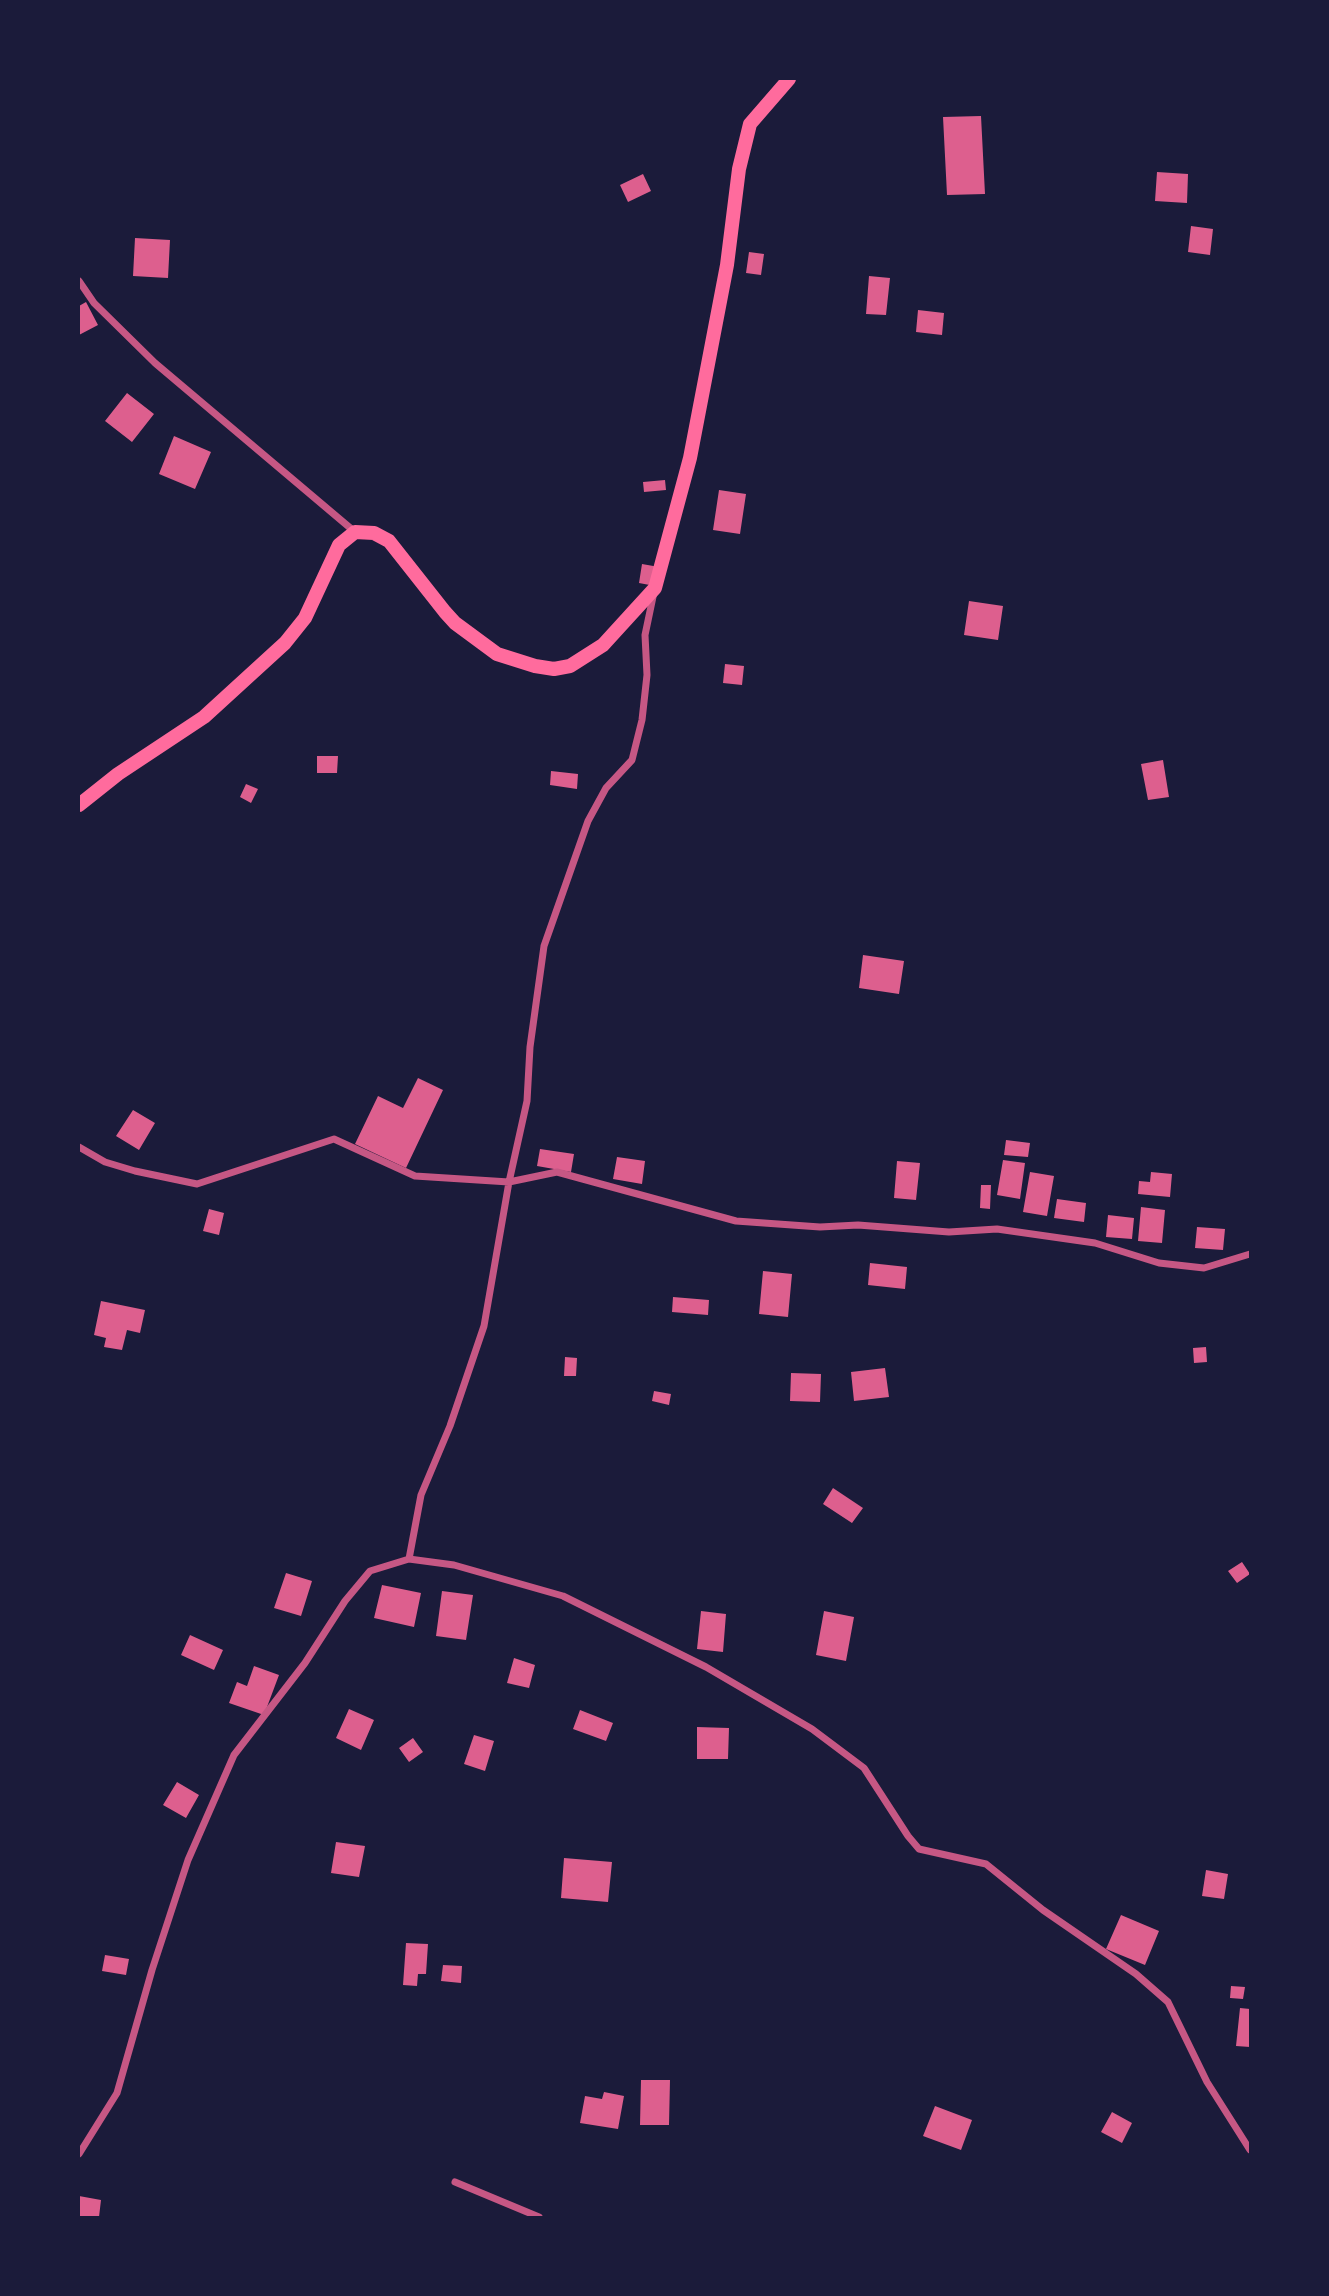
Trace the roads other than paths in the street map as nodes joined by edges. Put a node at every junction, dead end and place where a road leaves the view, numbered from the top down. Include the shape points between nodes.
1 (789, 79) edge
2 (79, 281) edge
3 (355, 533) junction
4 (655, 588) junction
5 (79, 805) edge
6 (79, 1147) edge
7 (509, 1182) junction
8 (1250, 1254) edge
9 (409, 1559) junction
10 (1250, 2150) edge
11 (79, 2154) edge
12 (455, 2182) dead end
13 (539, 2217) edge

1 - 4 main road via 750,124 690,458
2 - 3 street via 94,303 155,363
3 - 4 main road via 374,533 389,541 455,623 497,654 535,666 570,666 588,656
3 - 5 main road via 339,545 305,618 285,643 204,717
4 - 7 street via 645,635 642,720 632,760 606,788 589,821 544,946 527,1101
6 - 7 street via 105,1162 197,1184 334,1139 415,1176
7 - 8 street via 557,1172 736,1221 949,1232 997,1229 1095,1243 1159,1263 1203,1268
7 - 9 street via 484,1326 421,1495
9 - 10 street via 454,1565 563,1596 706,1667 812,1729 864,1768 919,1849 986,1864 1168,2002 1207,2082
9 - 11 street via 370,1571 234,1755 188,1860 117,2093
12 - 13 street

